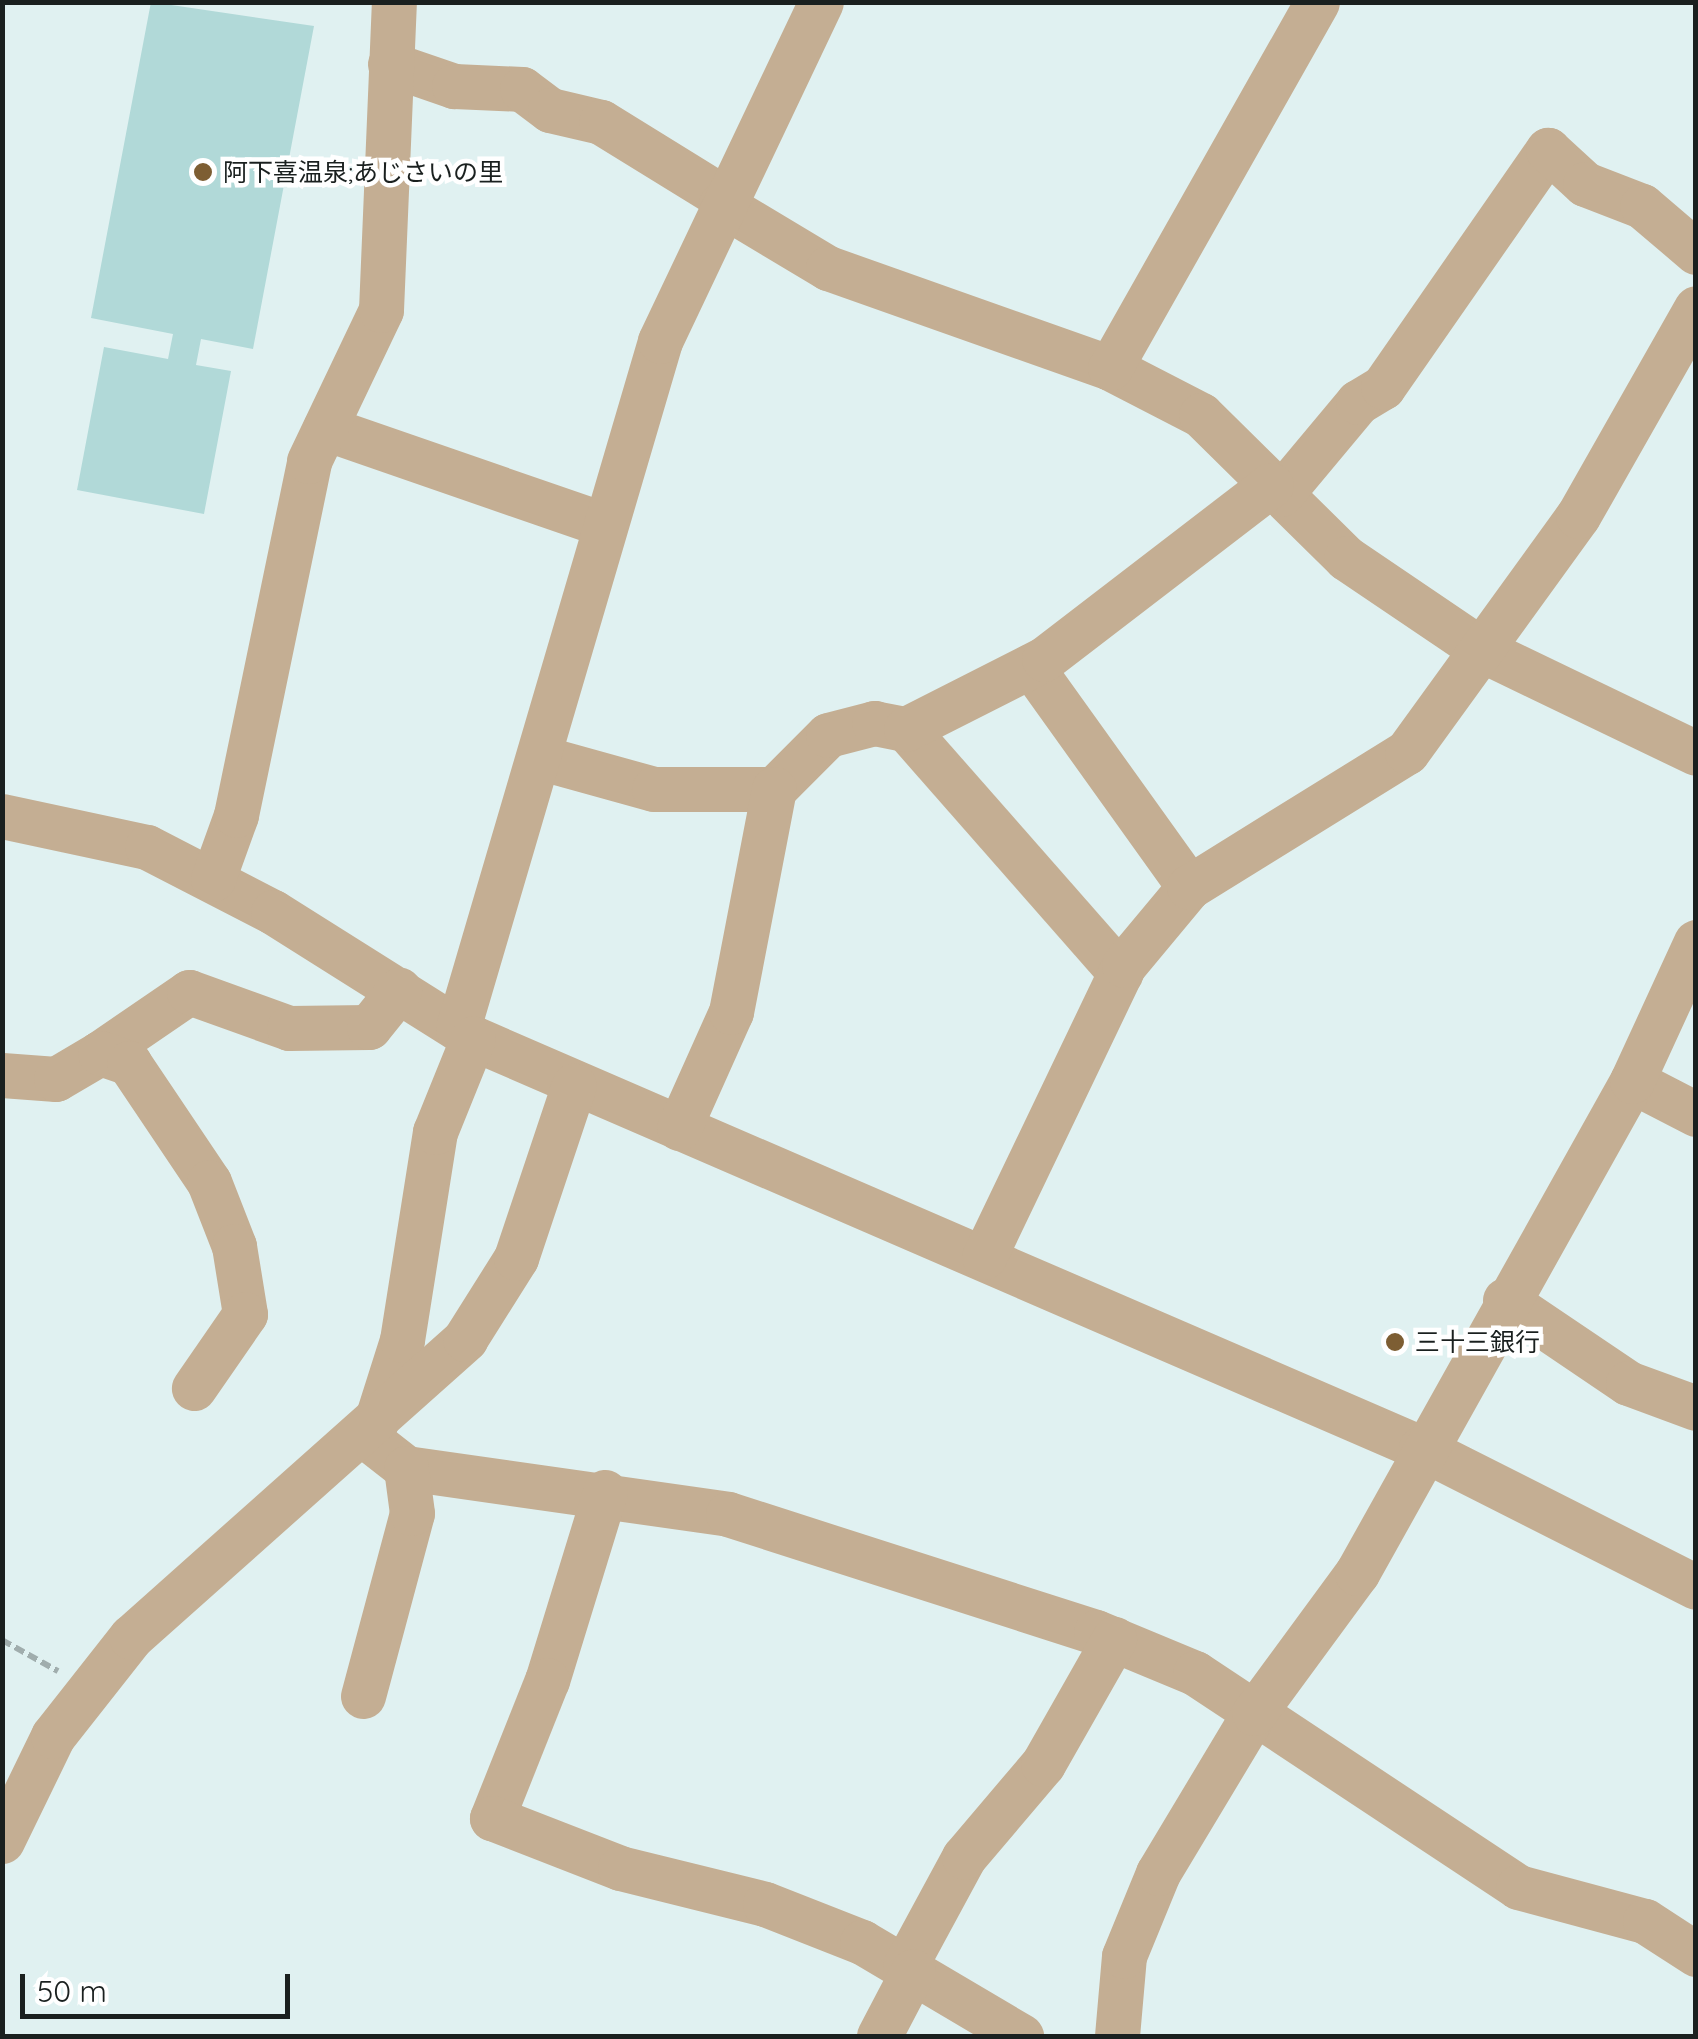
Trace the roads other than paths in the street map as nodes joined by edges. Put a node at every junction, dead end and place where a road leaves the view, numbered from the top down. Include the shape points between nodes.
1 (394, 2) edge
2 (821, 2) edge
3 (1317, 2) edge
4 (390, 64) junction
5 (723, 201) junction
6 (1696, 252) edge
7 (1696, 308) edge
8 (1110, 368) junction
9 (325, 428) junction
10 (1276, 489) junction
11 (605, 525) junction
12 (1482, 650) junction
13 (1032, 666) junction
14 (906, 729) junction
15 (1696, 753) edge
16 (542, 758) junction
17 (774, 789) junction
18 (2, 816) edge
19 (214, 879) junction
20 (1189, 887) junction
21 (1692, 956) edge
22 (1120, 973) junction
23 (399, 990) junction
24 (466, 1033) junction
25 (100, 1053) junction
26 (2, 1075) edge
27 (1632, 1081) junction
28 (574, 1085) junction
29 (1696, 1114) edge
30 (679, 1128) junction
31 (984, 1257) junction
32 (1506, 1300) junction
33 (194, 1388) dead end
34 (1696, 1408) edge
35 (369, 1433) junction
36 (1421, 1448) junction
37 (406, 1468) junction
38 (604, 1492) junction
39 (1696, 1587) edge
40 (1114, 1639) junction
41 (362, 1696) dead end
42 (1254, 1713) junction
43 (2, 1841) edge
44 (1696, 1954) edge
45 (909, 1968) junction
46 (880, 2036) edge
47 (1021, 2036) edge
48 (1117, 2036) edge

1 - 4 street
2 - 5 street
3 - 8 street
4 - 5 street via 454,86 522,89 550,110 601,122
4 - 9 street via 382,310
5 - 8 street via 828,268
5 - 11 street via 660,340
6 - 10 street via 1642,206 1585,184 1548,150 1383,387 1358,402
7 - 12 street via 1578,516
8 - 10 street via 1201,415
9 - 11 street
9 - 19 street via 309,462 236,816
10 - 12 street via 1346,558
10 - 13 street via 1122,607
11 - 16 street
12 - 15 street
12 - 20 street via 1406,752
13 - 14 street
13 - 20 street
14 - 17 street via 874,723 828,735
14 - 22 street
16 - 17 street via 654,789
16 - 24 street
17 - 30 street via 731,1012
18 - 19 street via 148,847
19 - 23 street
20 - 22 street
21 - 27 street
22 - 31 street
23 - 24 street
23 - 25 street via 369,1028 289,1028 189,992
24 - 28 street
24 - 35 street via 434,1132 402,1340
25 - 26 street via 56,1079
25 - 33 street via 130,1063 160,1103 230,1230 244,1314
27 - 29 street
27 - 32 street
28 - 30 street
28 - 35 street via 504,1285 465,1339
30 - 31 street
31 - 36 street
32 - 34 street via 1628,1384
32 - 36 street
35 - 37 street
35 - 43 street via 235,1539 84,1689
36 - 39 street
36 - 42 street via 1356,1573
37 - 38 street
37 - 41 street via 412,1513
38 - 40 street via 728,1514
38 - 45 street via 547,1680 492,1818 620,1868 766,1904
40 - 42 street via 1195,1673
40 - 45 street via 1044,1764 964,1858
42 - 44 street via 1518,1887 1645,1921
42 - 48 street via 1128,1940
45 - 46 street
45 - 47 street

